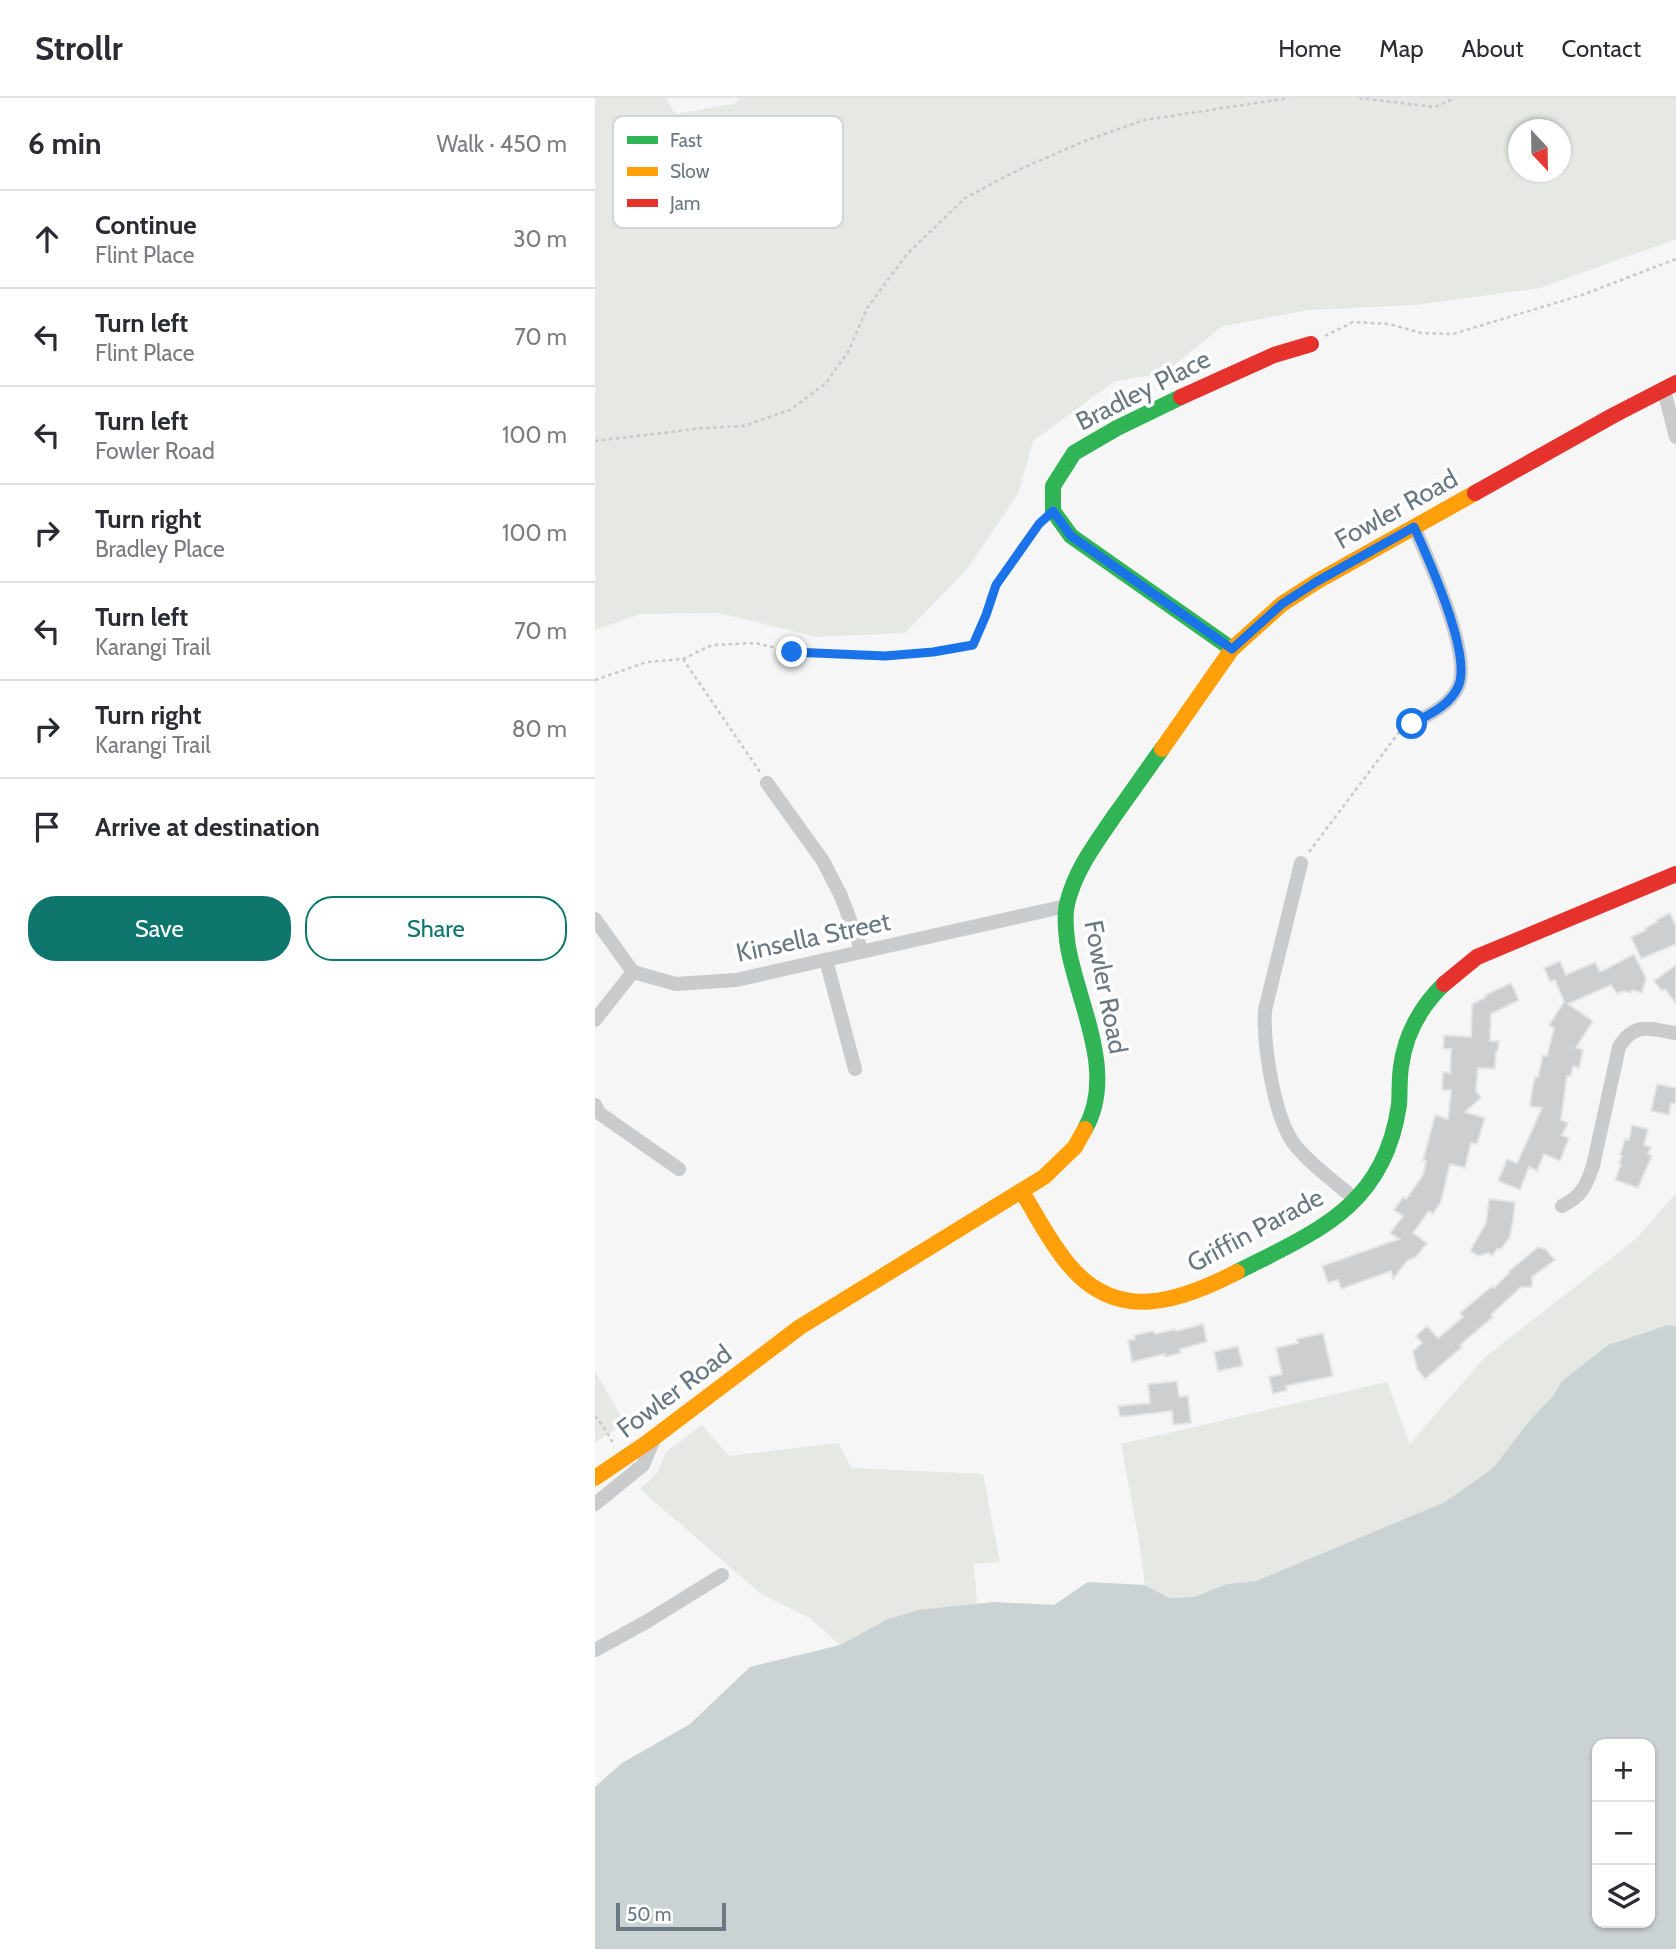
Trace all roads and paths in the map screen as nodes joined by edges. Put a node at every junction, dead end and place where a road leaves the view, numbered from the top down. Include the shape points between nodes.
1 (1289, 98) edge
2 (1359, 98) edge
3 (1455, 98) edge
4 (1676, 259) edge
5 (1311, 344) joint
6 (1670, 386) edge
7 (1676, 437) edge
8 (595, 441) edge
9 (1053, 511) junction
10 (1414, 527) junction
11 (1232, 649) junction
12 (683, 659) junction
13 (595, 680) edge
14 (1412, 724) joint
15 (767, 783) joint
16 (1301, 863) joint
17 (1676, 874) edge
18 (1066, 906) junction
19 (595, 919) edge
20 (862, 952) junction
21 (827, 960) junction
22 (633, 972) junction
23 (595, 1020) edge
24 (1676, 1033) edge
25 (855, 1069) dead end
26 (595, 1105) edge
27 (679, 1169) dead end
28 (1022, 1192) junction
29 (1355, 1199) junction
30 (1562, 1206) dead end
31 (595, 1416) edge
32 (655, 1436) junction
33 (622, 1461) junction
34 (595, 1478) edge
35 (595, 1504) edge
36 (722, 1575) dead end
37 (595, 1650) edge

1 - 8 path via 1144,120 1018,170 965,198 891,275 867,308 848,352 826,383 790,410 743,426
2 - 3 path via 1435,107
4 - 5 path via 1582,295 1453,334 1353,322
5 - 9 street, Bradley Place via 1216,380 1074,453 1053,486
6 - 7 street
6 - 10 street, Fowler Road
9 - 11 street via 1071,536
9 - 12 path via 996,585 973,645 885,656 792,652 745,643 712,645
10 - 11 street, Fowler Road via 1282,604
10 - 14 street via 1447,607 1462,676 1445,705
11 - 18 street, Fowler Road via 1087,855
12 - 13 path via 647,662
12 - 15 path
14 - 16 path via 1399,731
15 - 20 street via 824,861
16 - 29 street via 1265,1010 1266,1048 1287,1133 1310,1161
17 - 29 street, Griffin Parade via 1478,957 1449,977 1410,1034 1392,1138 1373,1177
18 - 20 street, Kinsella Street
18 - 28 street, Fowler Road via 1071,962 1097,1055 1096,1098 1075,1147
19 - 22 street
20 - 21 street, Kinsella Street
21 - 22 street, Kinsella Street via 736,980 676,984
21 - 25 street
22 - 23 street
24 - 30 street via 1641,1028 1625,1037 1588,1181 1579,1195
26 - 27 street via 599,1113
28 - 29 street, Griffin Parade via 1075,1273 1096,1288 1138,1302 1173,1299 1222,1279 1318,1230
28 - 32 street, Fowler Road via 800,1328
31 - 33 path
32 - 33 street, Fowler Road
32 - 35 street via 643,1465
33 - 34 street, Fowler Road
36 - 37 street

